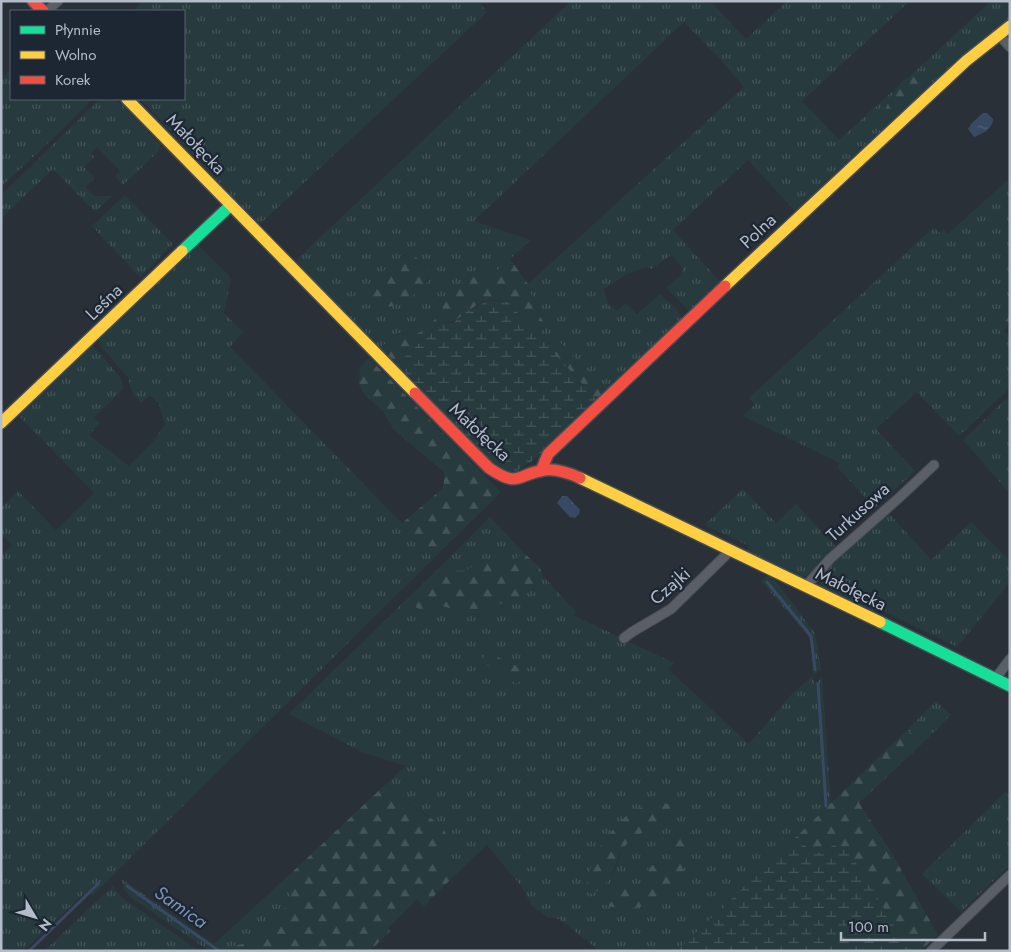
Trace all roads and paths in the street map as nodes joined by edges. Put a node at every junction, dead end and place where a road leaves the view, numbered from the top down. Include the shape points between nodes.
1 (58, 1) edge
2 (48, 10) edge
3 (1010, 26) edge
4 (999, 35) junction
5 (1010, 47) edge
6 (129, 100) edge
7 (231, 205) junction
8 (1, 423) edge
9 (934, 465) dead end
10 (541, 471) junction
11 (731, 550) junction
12 (806, 586) junction
13 (624, 638) dead end
14 (1010, 659) edge
15 (995, 679) junction
16 (1010, 686) edge
17 (1010, 875) edge
18 (931, 951) edge

1 - 2 street
3 - 4 street, Polna
4 - 5 street
4 - 10 street, Polna via 966,61 610,394 548,454
6 - 7 street, Małołęcka
7 - 8 street, Leśna
7 - 10 street, Małołęcka via 484,464 510,479
9 - 12 street, Turkusowa via 830,559
10 - 11 street, Małołęcka via 557,470 575,476
11 - 12 street, Małołęcka
11 - 13 street, Czajki via 671,610
12 - 15 street, Małołęcka
14 - 15 street
15 - 16 street, Małołęcka
17 - 18 street

